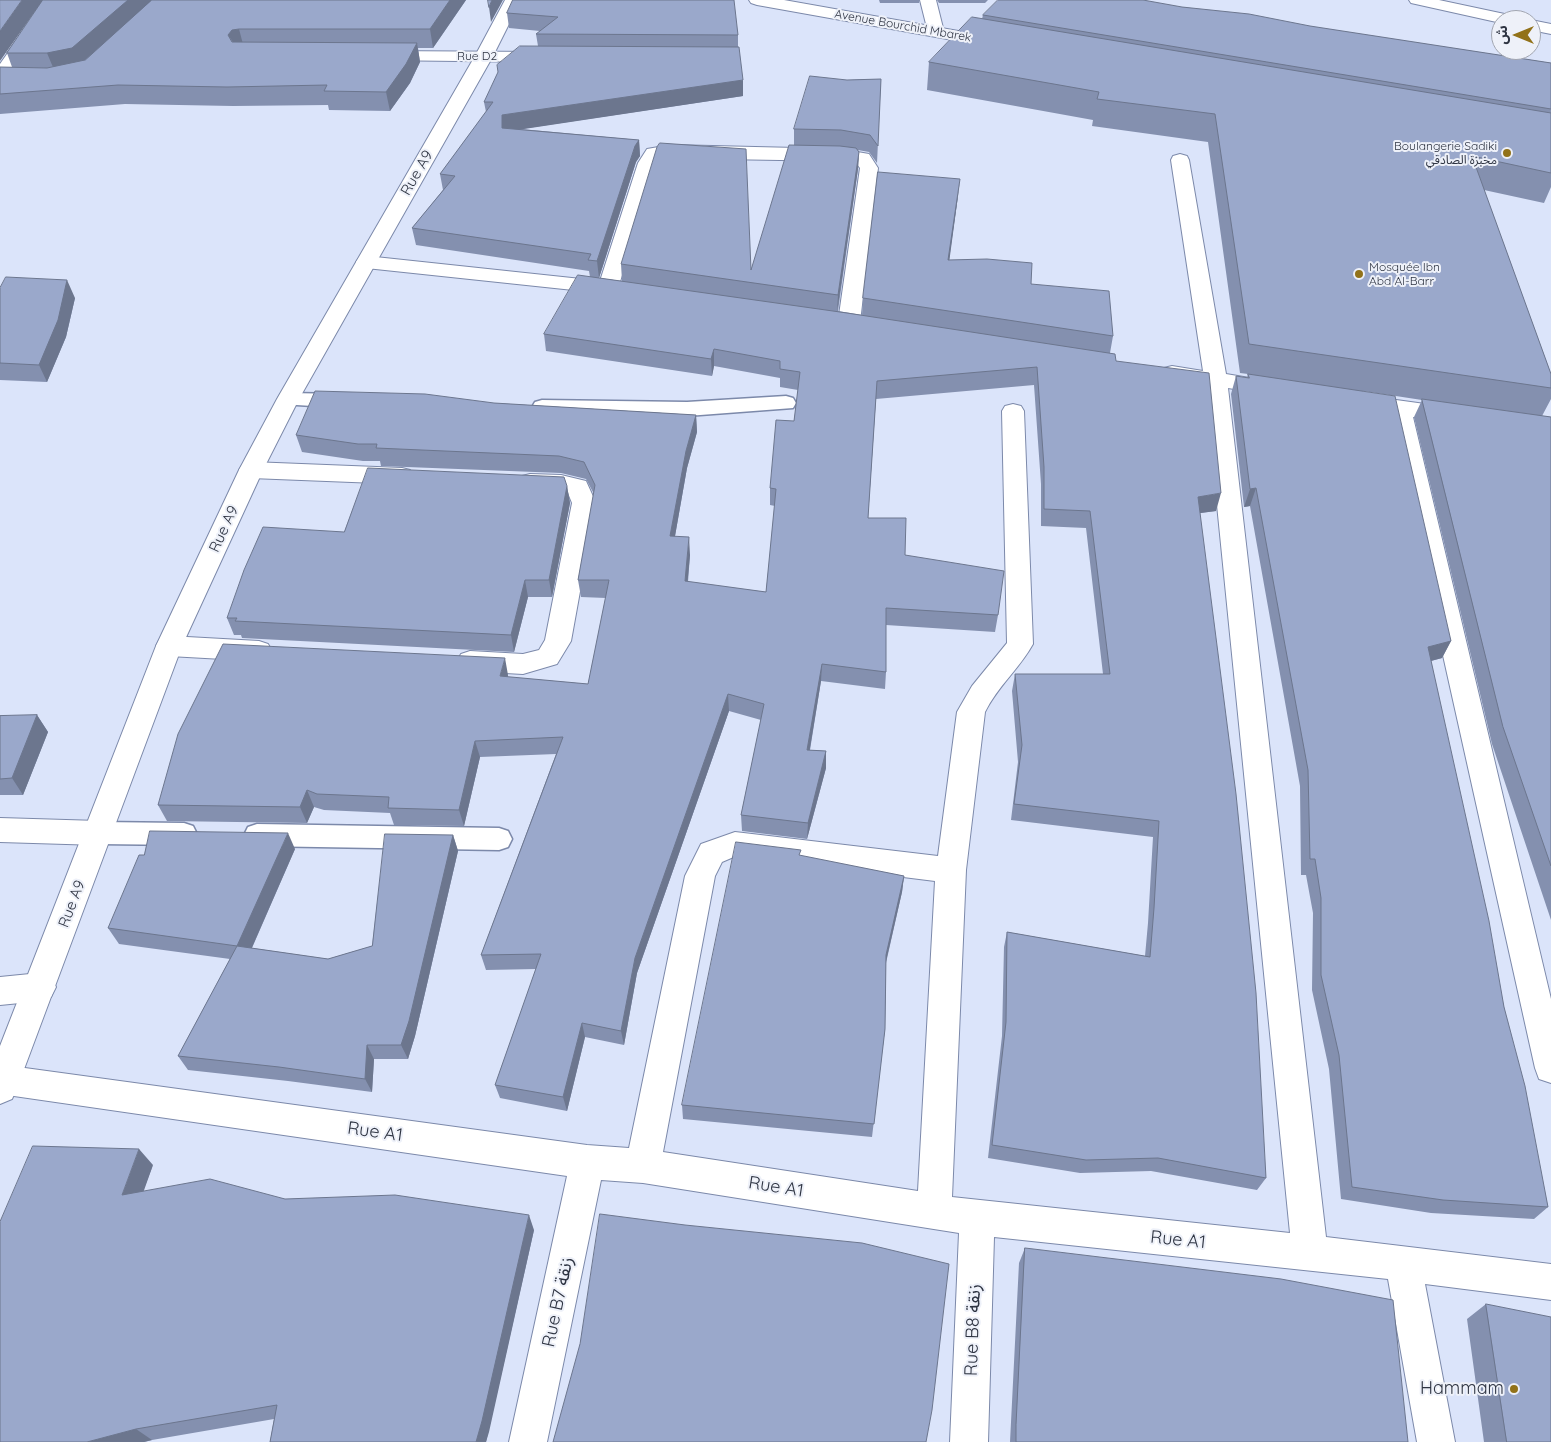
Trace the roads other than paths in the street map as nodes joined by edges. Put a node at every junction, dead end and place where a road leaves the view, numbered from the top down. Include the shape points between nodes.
1 (53, 0) edge
2 (513, 0) edge
3 (757, 0) edge
4 (928, 0) edge
5 (1417, 0) edge
6 (1491, 16) edge
7 (936, 32) junction
8 (1004, 44) edge
9 (364, 56) edge
10 (484, 56) junction
11 (562, 57) edge
12 (0, 78) edge
13 (19, 79) edge
14 (1180, 160) dead end
15 (366, 262) junction
16 (849, 322) edge
17 (1149, 370) edge
18 (1216, 380) junction
19 (1293, 392) edge
20 (288, 399) junction
21 (1342, 399) edge
22 (366, 402) edge
23 (786, 403) dead end
24 (521, 406) edge
25 (1399, 407) junction
26 (1013, 411) dead end
27 (1475, 418) edge
28 (251, 470) junction
29 (421, 477) edge
30 (511, 481) edge
31 (168, 646) junction
32 (287, 652) edge
33 (444, 660) edge
34 (0, 830) edge
35 (99, 833) junction
36 (206, 835) edge
37 (236, 835) edge
38 (499, 839) dead end
39 (951, 870) junction
40 (40, 987) junction
41 (0, 991) edge
42 (1551, 1068) edge
43 (2, 1084) edge
44 (587, 1162) junction
45 (644, 1166) junction
46 (934, 1211) junction
47 (977, 1218) junction
48 (1310, 1254) junction
49 (1402, 1263) junction
50 (1551, 1282) edge
51 (528, 1442) edge
52 (969, 1442) edge
53 (1436, 1442) edge

1 - 12 street
2 - 10 street, Rue A9
3 - 7 street, Avenue Bourchid Mbarek
4 - 7 street
5 - 6 street
7 - 8 street, Avenue Bourchid Mbarek
9 - 10 street, Rue D2
10 - 11 street, Rue D2
10 - 15 street, Rue A9
12 - 13 street
14 - 18 street
15 - 16 street via 617,289 647,163 654,153 862,158 869,168
15 - 20 street, Rue A9
17 - 18 street
18 - 19 street
18 - 48 street
20 - 22 lane
20 - 28 street, Rue A9
21 - 25 street
23 - 24 lane via 687,409
25 - 27 street
25 - 42 street
26 - 39 street via 1020,644 977,697 971,712
28 - 29 street
28 - 31 street, Rue A9
30 - 33 street via 578,487 584,503 558,641 548,657 523,664
31 - 32 street
31 - 35 street, Rue A9
34 - 35 street
35 - 36 lane
35 - 40 street, Rue A9
37 - 38 lane
39 - 45 street via 736,844 712,853 700,876
39 - 46 street
40 - 41 street
40 - 43 street, Rue A9
43 - 44 street, Rue A1
44 - 45 street, Rue A1
44 - 51 street, Rue B7 زنقة
45 - 46 street, Rue A1
46 - 47 street, Rue A1
47 - 48 street, Rue A1
47 - 52 street, Rue B8 زنقة
48 - 49 street, Rue A1
49 - 50 street, Rue A1
49 - 53 street

